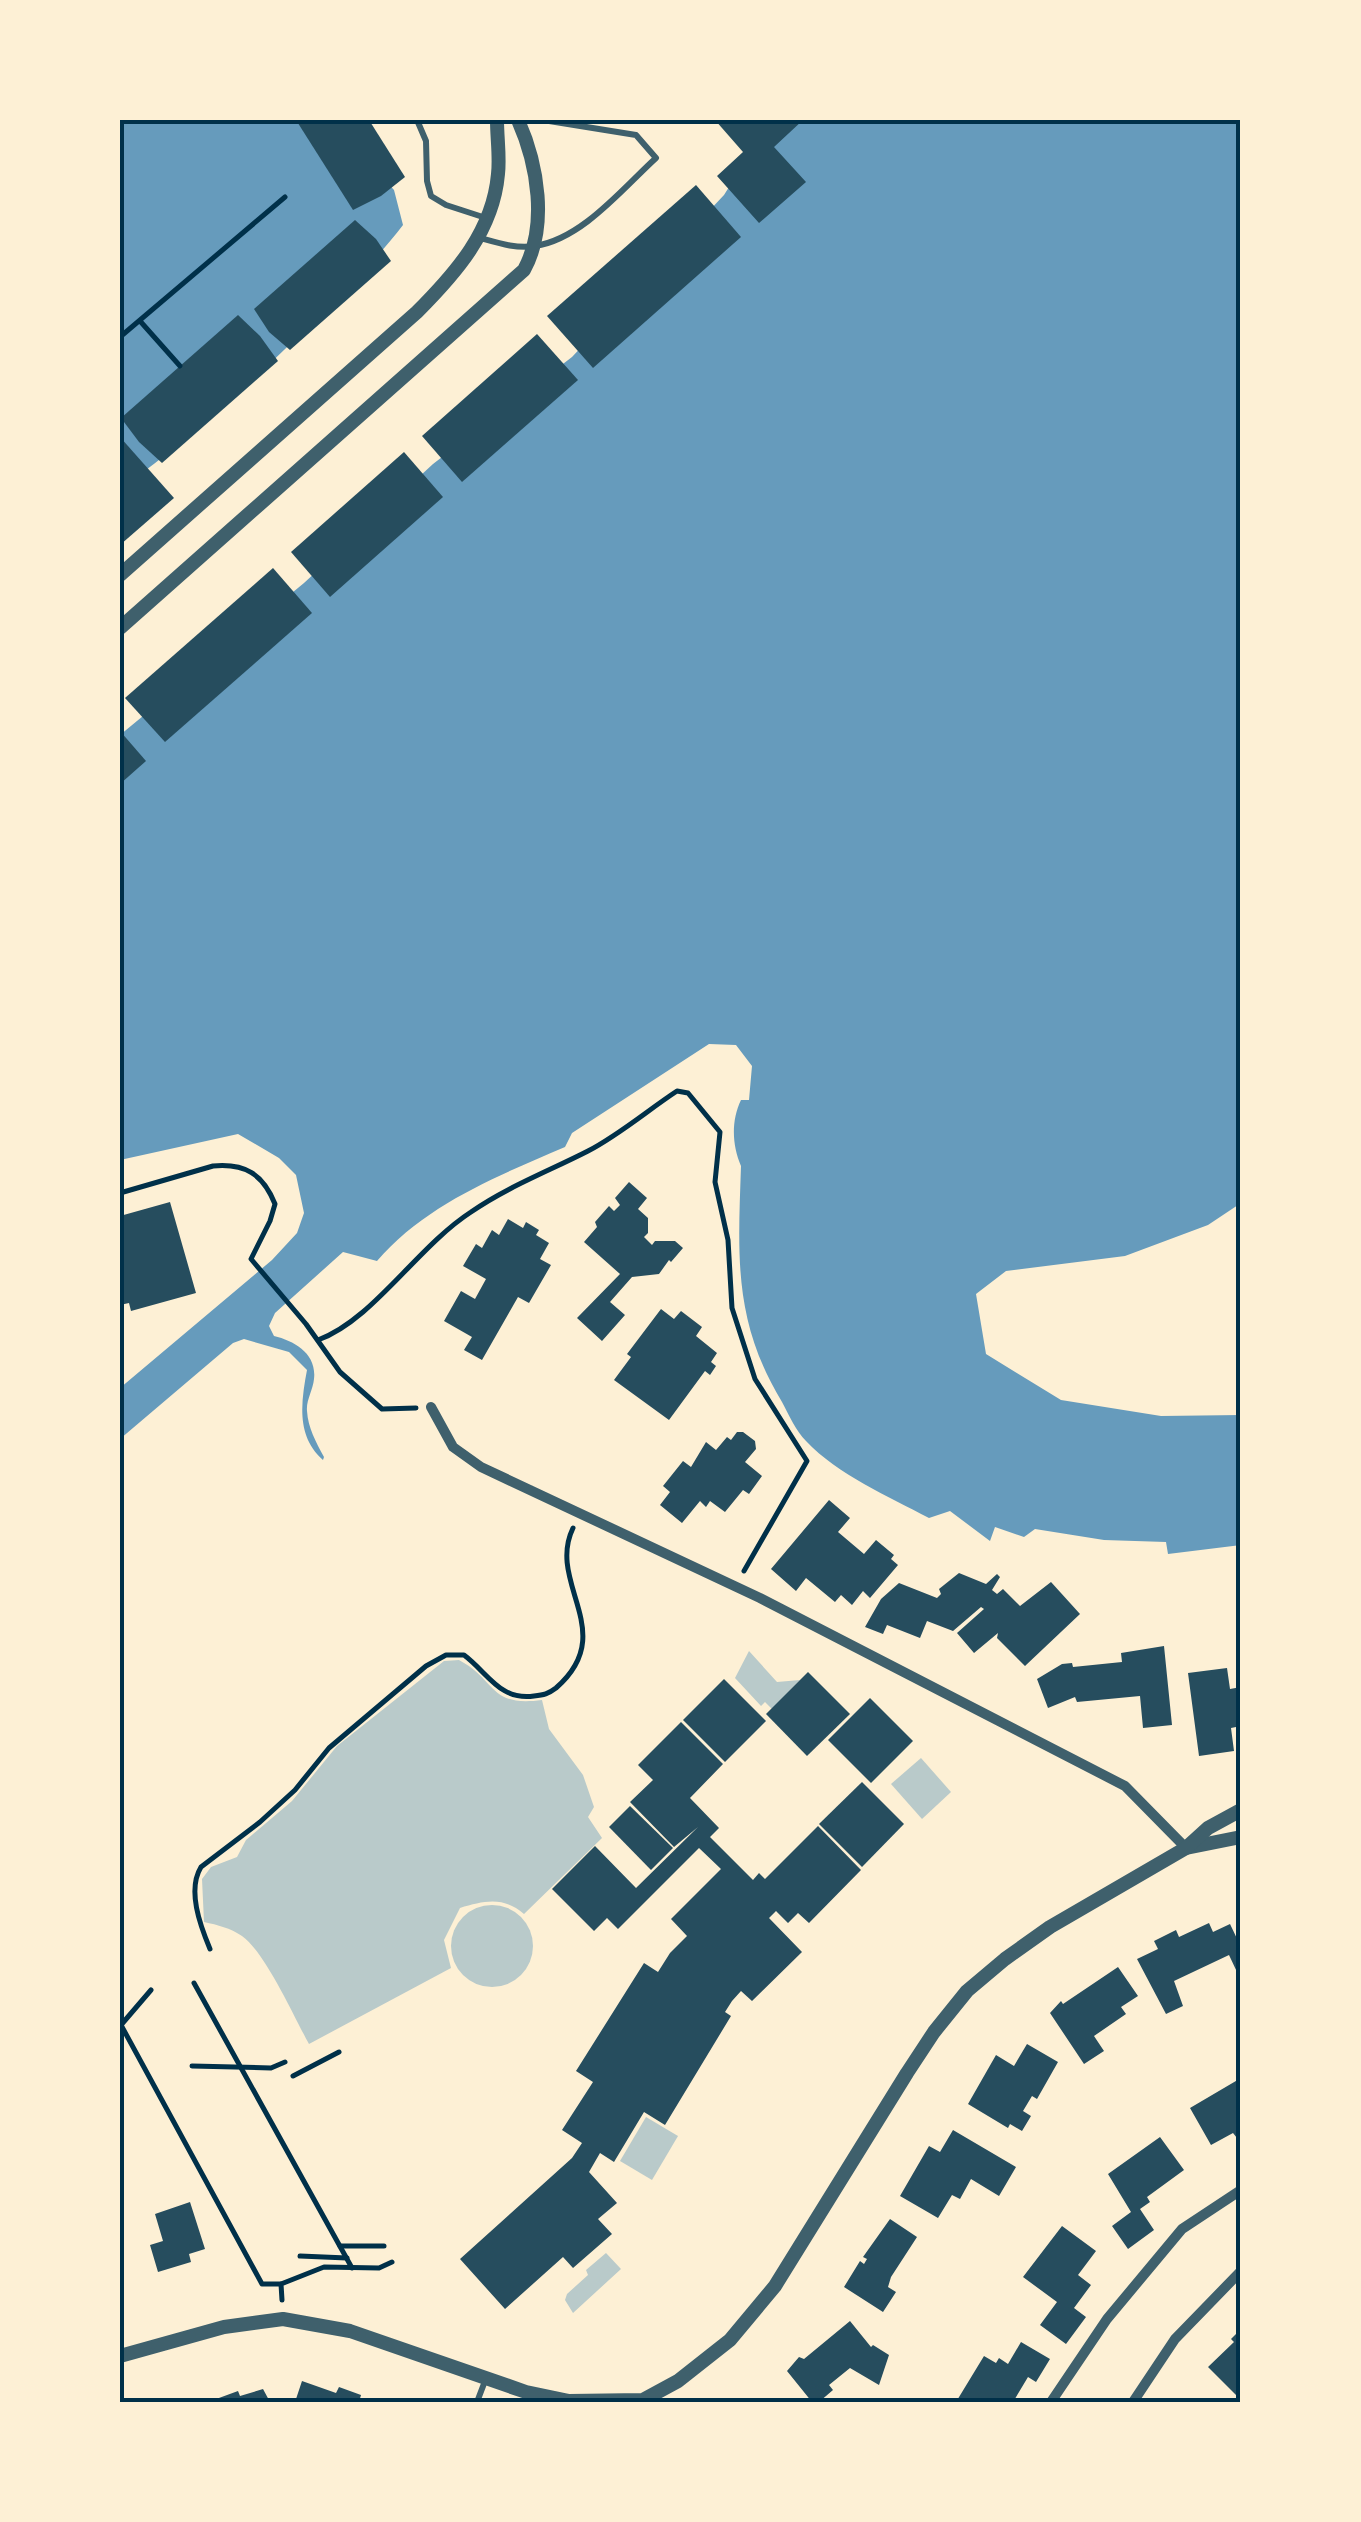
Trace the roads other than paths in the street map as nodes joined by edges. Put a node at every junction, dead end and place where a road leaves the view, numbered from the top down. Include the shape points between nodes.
1 (417, 120) edge
2 (496, 120) edge
3 (518, 120) edge
4 (543, 120) edge
5 (488, 219) junction
6 (479, 238) junction
7 (535, 246) junction
8 (120, 575) edge
9 (120, 628) edge
10 (431, 1407) road end
11 (1241, 1810) edge
12 (1241, 1837) edge
13 (1186, 1848) junction
14 (1241, 2190) edge
15 (1241, 2271) edge
16 (120, 2356) edge
17 (486, 2380) junction
18 (644, 2401) edge
19 (477, 2402) edge
20 (1050, 2402) edge
21 (1132, 2402) edge

1 - 5 lane via 431,196
2 - 5 street via 499,171
3 - 7 street via 538,204
4 - 7 lane via 636,135 656,158 581,226
5 - 6 street
6 - 7 lane
6 - 8 street via 418,312
7 - 9 street via 516,280
10 - 13 street via 454,1447 481,1467 1125,1786
11 - 13 street
12 - 13 street
13 - 18 street via 1050,1926 968,1991 925,2046 752,2316 706,2361
14 - 20 street via 1182,2229 1107,2319
15 - 21 street via 1175,2338
16 - 17 street via 224,2327 283,2319 350,2331
17 - 18 street via 569,2401
17 - 19 lane

